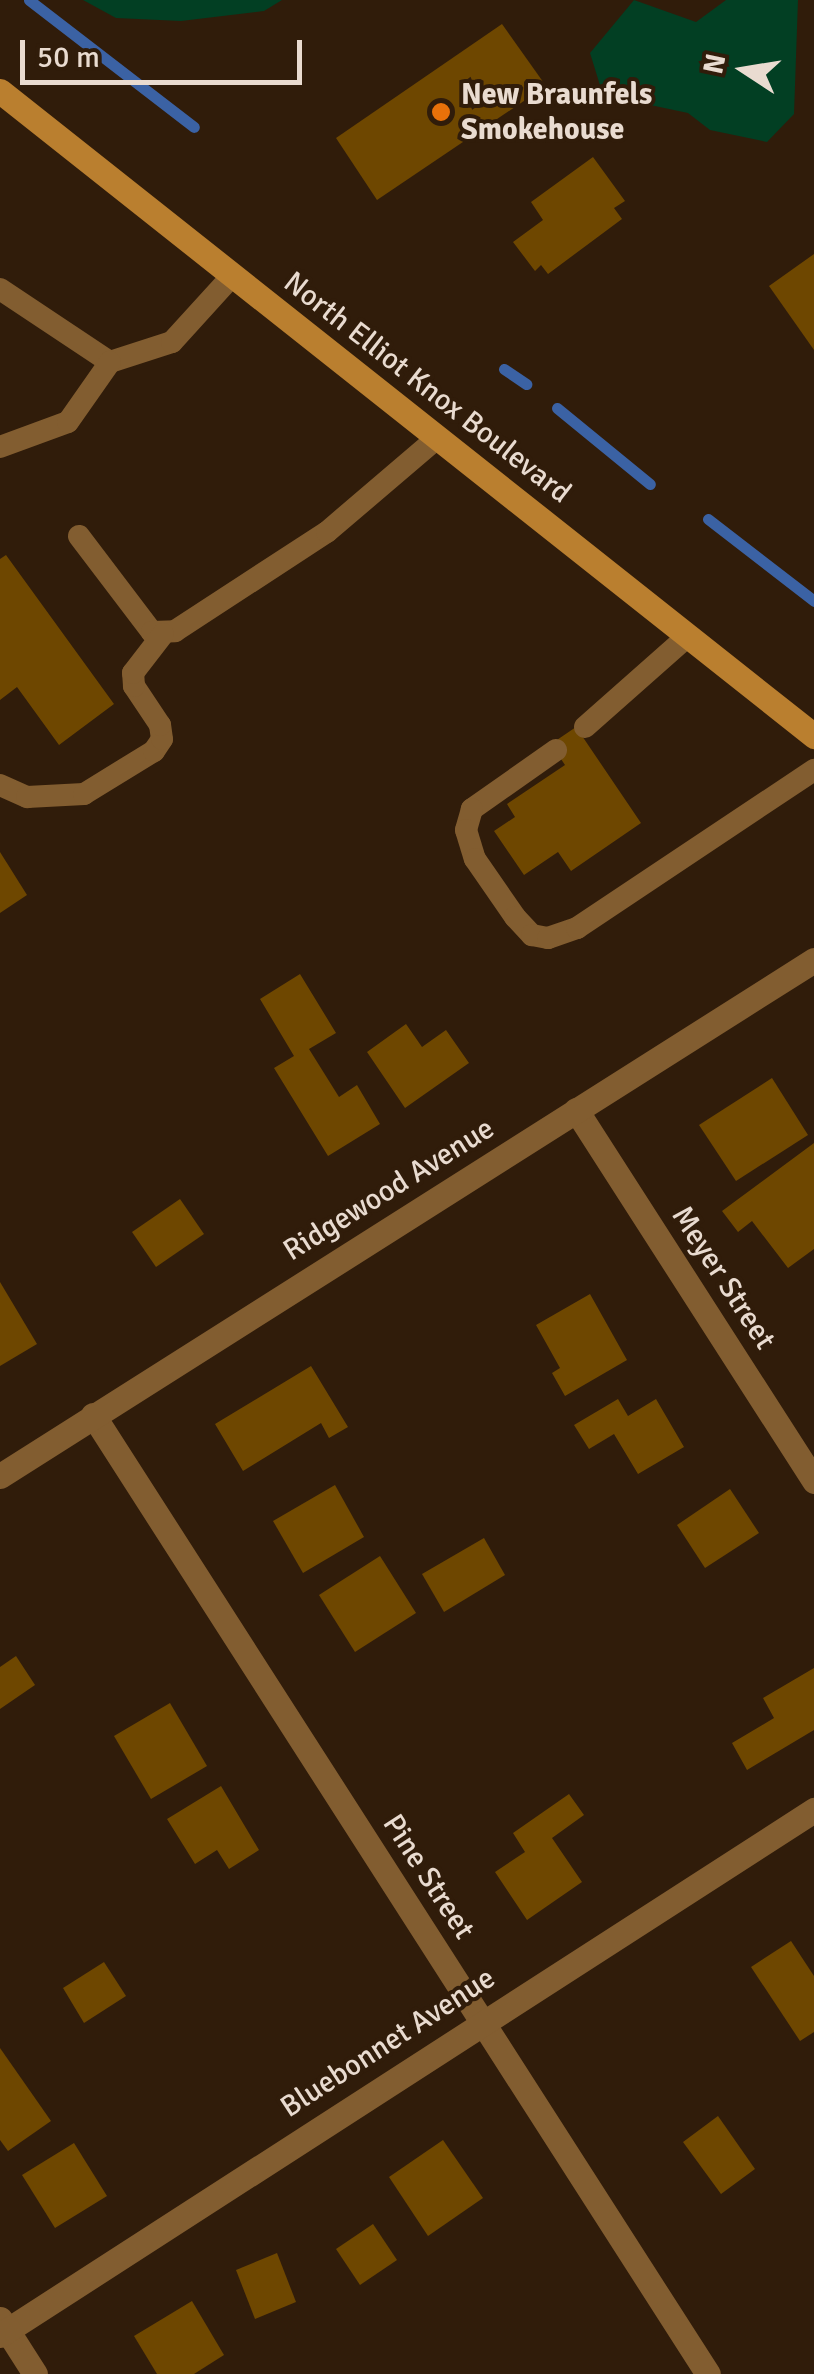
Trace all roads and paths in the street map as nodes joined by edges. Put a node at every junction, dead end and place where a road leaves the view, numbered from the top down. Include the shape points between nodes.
1 (0, 91) edge
2 (232, 276) junction
3 (0, 288) edge
4 (110, 362) junction
5 (437, 438) junction
6 (0, 447) edge
7 (79, 536) dead end
8 (163, 634) junction
9 (688, 636) junction
10 (585, 727) dead end
11 (814, 736) edge
12 (556, 750) dead end
13 (814, 770) edge
14 (0, 785) edge
15 (814, 960) edge
16 (576, 1110) junction
17 (93, 1415) junction
18 (0, 1476) edge
19 (814, 1482) edge
20 (814, 1810) edge
21 (482, 2020) junction
22 (2, 2328) edge
23 (35, 2374) edge
24 (708, 2374) edge

1 - 2 main road, North Elliot Knox Boulevard
2 - 4 lane via 172,342
2 - 5 main road, North Elliot Knox Boulevard
3 - 4 lane
4 - 6 lane via 68,422
5 - 8 lane via 327,532
5 - 9 main road, North Elliot Knox Boulevard
7 - 8 lane via 152,632
8 - 14 lane via 134,674 134,686 160,725 162,739 154,751 84,794 28,797
9 - 10 lane
9 - 11 main road, North Elliot Knox Boulevard
12 - 13 lane via 472,809 466,830 475,859 515,917 532,935 548,938 577,928
15 - 16 street, Ridgewood Avenue
16 - 17 street, Ridgewood Avenue
16 - 19 street, Meyer Street
17 - 18 street, Ridgewood Avenue
17 - 21 street, Pine Street
20 - 21 street, Bluebonnet Avenue
21 - 22 street, Bluebonnet Avenue
21 - 24 street, Pine Street
22 - 23 street

